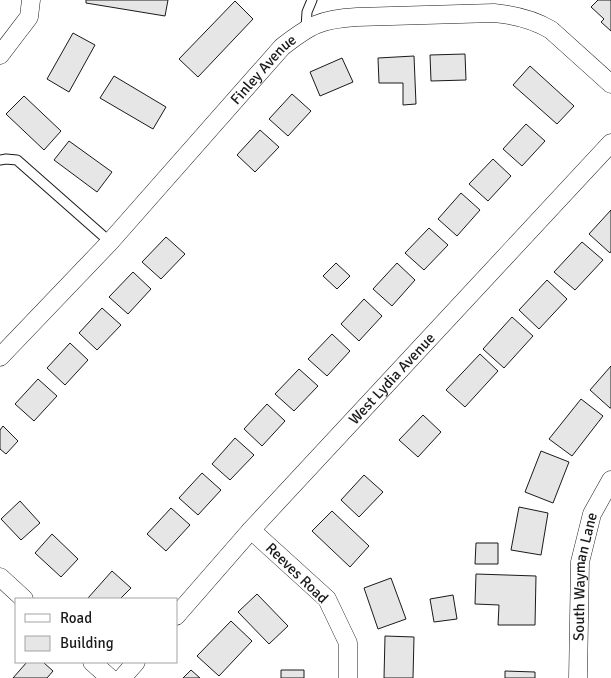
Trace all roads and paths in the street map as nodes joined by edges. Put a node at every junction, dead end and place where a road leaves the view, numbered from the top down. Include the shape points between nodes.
1 (31, 0) edge
2 (312, 0) edge
3 (306, 27) junction
4 (0, 55) edge
5 (611, 84) edge
6 (611, 142) edge
7 (0, 160) edge
8 (110, 242) junction
9 (0, 357) edge
10 (611, 480) edge
11 (251, 530) junction
12 (0, 578) edge
13 (23, 598) edge
14 (178, 614) edge
15 (93, 663) edge
16 (135, 663) edge
17 (110, 678) edge
18 (122, 678) edge
19 (348, 678) edge
20 (578, 678) edge

1 - 4 street via 29,17
2 - 3 lane
3 - 5 street, Finley Avenue via 357,17 510,15 540,23 551,30
3 - 8 street, Finley Avenue via 282,47
6 - 11 street, West Lydia Avenue
7 - 8 lane via 18,160
8 - 9 street, Finley Avenue
10 - 20 street, South Wayman Lane via 592,514 580,562
11 - 14 street, West Lydia Avenue
11 - 19 street, Reeves Road via 327,599 348,643
12 - 13 street
15 - 17 street
16 - 18 street

